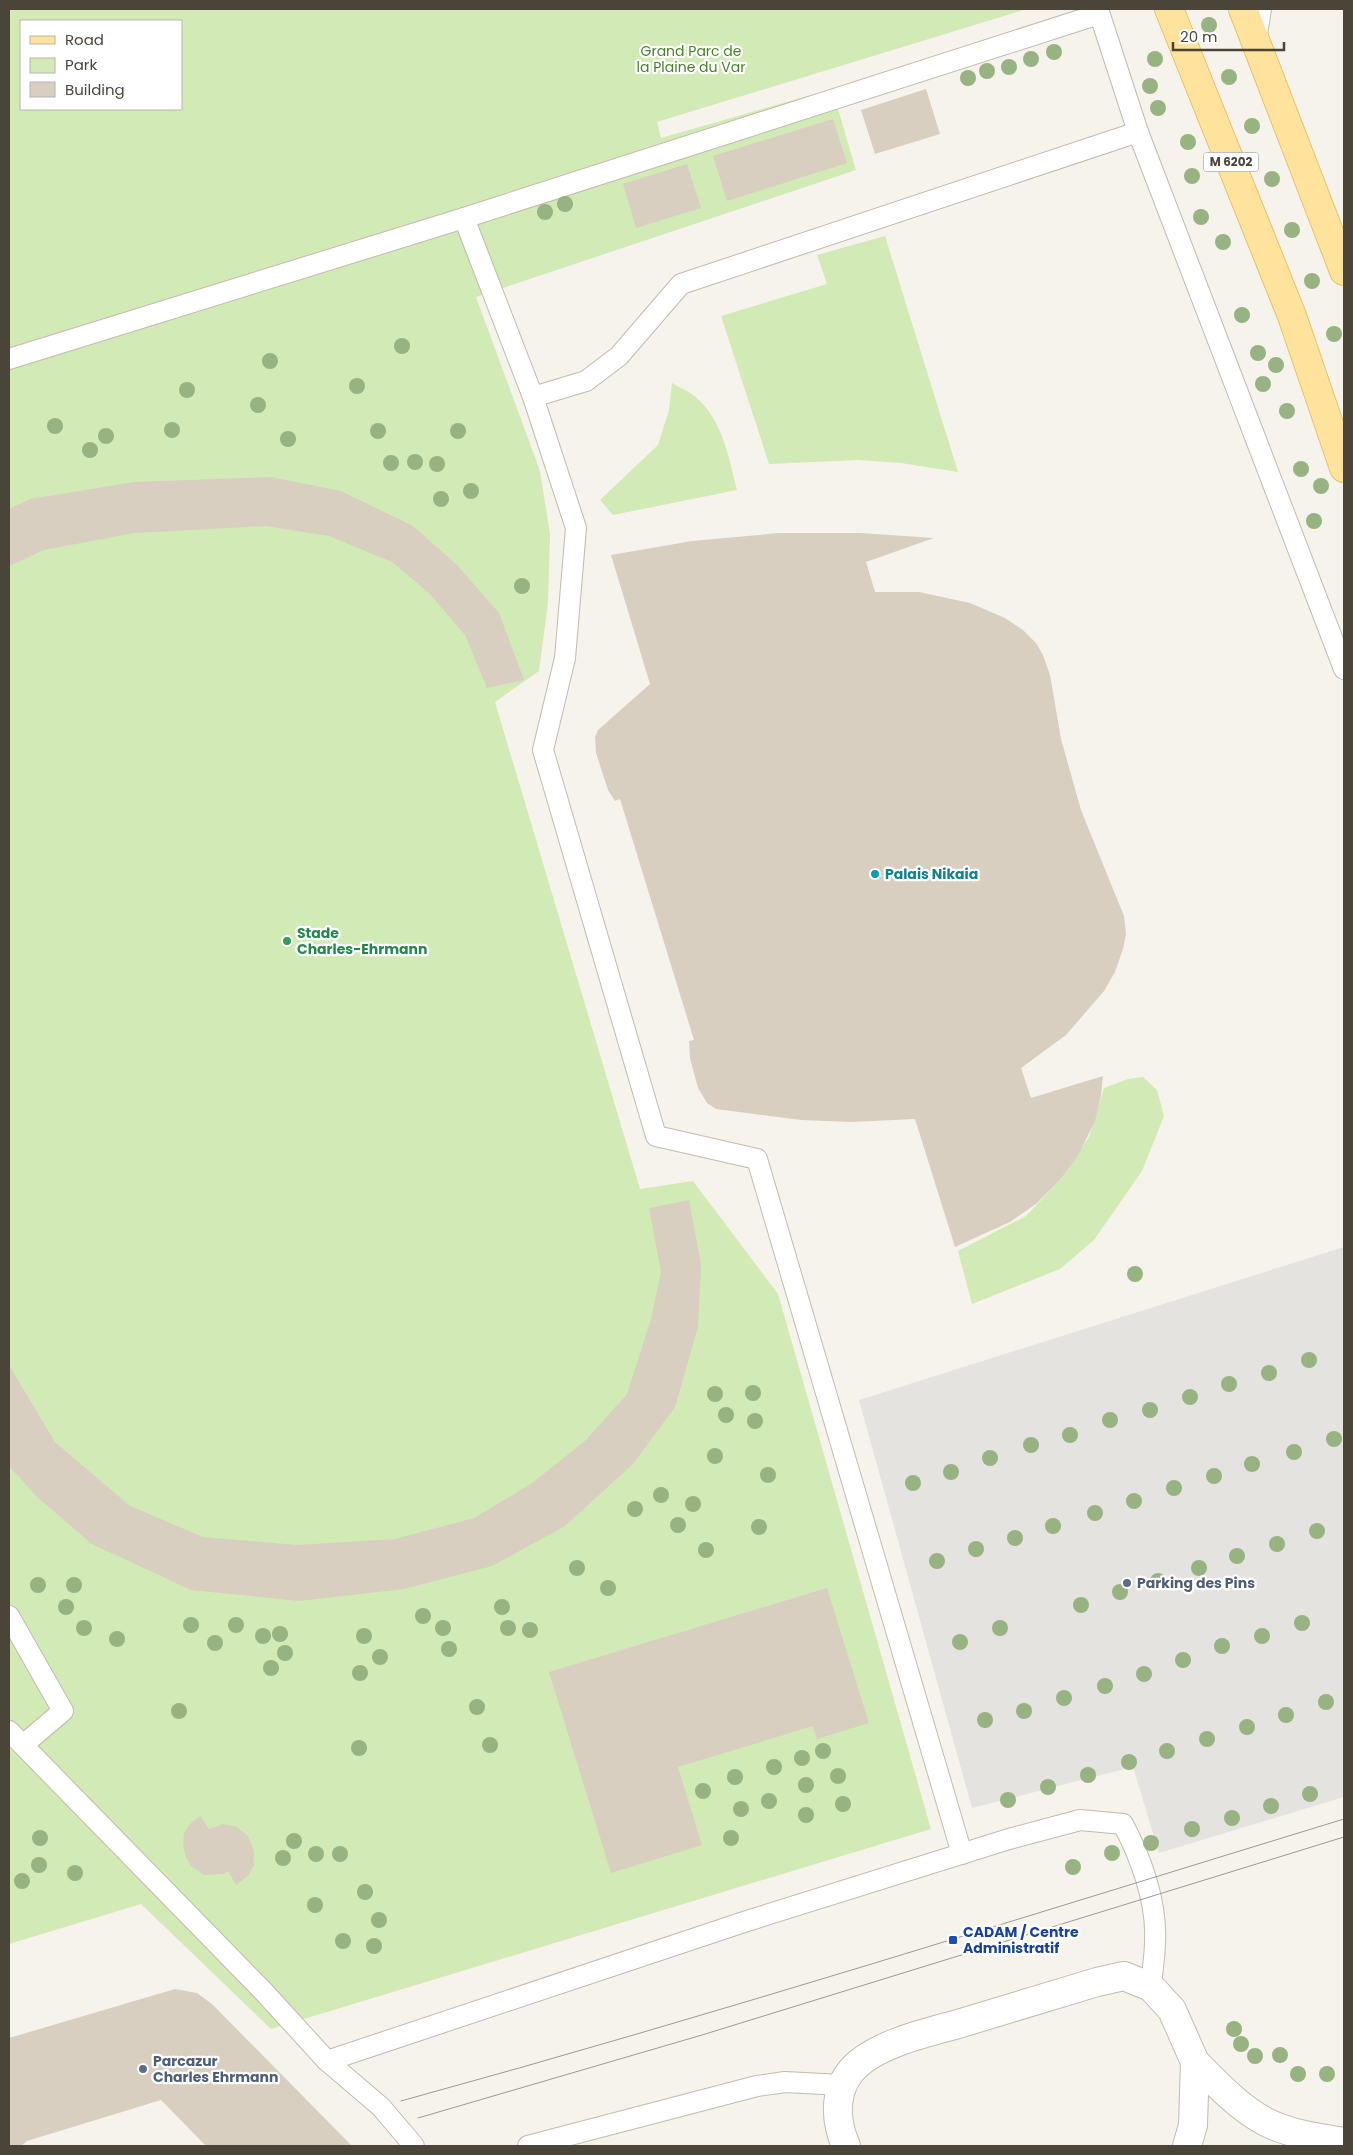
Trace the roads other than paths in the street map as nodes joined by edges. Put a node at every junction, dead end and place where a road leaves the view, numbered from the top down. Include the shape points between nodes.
1 (1169, 9) edge
2 (1243, 9) edge
3 (1261, 9) edge
4 (1098, 11) edge
5 (1256, 41) junction
6 (1138, 132) junction
7 (464, 218) junction
8 (1344, 271) edge
9 (1292, 316) junction
10 (9, 359) edge
11 (533, 397) junction
12 (1344, 426) edge
13 (1344, 468) edge
14 (1344, 669) edge
15 (9, 1616) edge
16 (16, 1738) edge
17 (962, 1854) junction
18 (1150, 1987) junction
19 (327, 2061) junction
20 (1195, 2062) junction
21 (842, 2085) junction
22 (1344, 2142) edge
23 (414, 2146) edge
24 (528, 2146) edge
25 (846, 2146) edge
26 (1187, 2146) edge

1 - 9 main road, M 6202
2 - 5 main road
3 - 5 lane
4 - 6 lane
4 - 7 lane
5 - 8 main road
6 - 11 lane via 681,284 619,356 586,381
6 - 14 lane
7 - 10 lane
7 - 11 lane
9 - 12 main road, M 6202
9 - 13 main road, M 6202
11 - 17 lane via 576,528 566,658 543,750 650,1117 656,1136 757,1159
15 - 16 lane via 64,1711
16 - 19 lane
17 - 18 lane via 1080,1820 1123,1824 1150,1895 1156,1940
17 - 19 lane via 747,1921
18 - 20 street via 1172,2010
18 - 21 street via 1124,1976 898,2042 859,2063
19 - 23 lane via 381,2107
20 - 22 street via 1241,2105 1265,2122 1290,2131
20 - 26 street via 1193,2125
21 - 24 lane via 785,2082 757,2086
21 - 25 street via 836,2105

